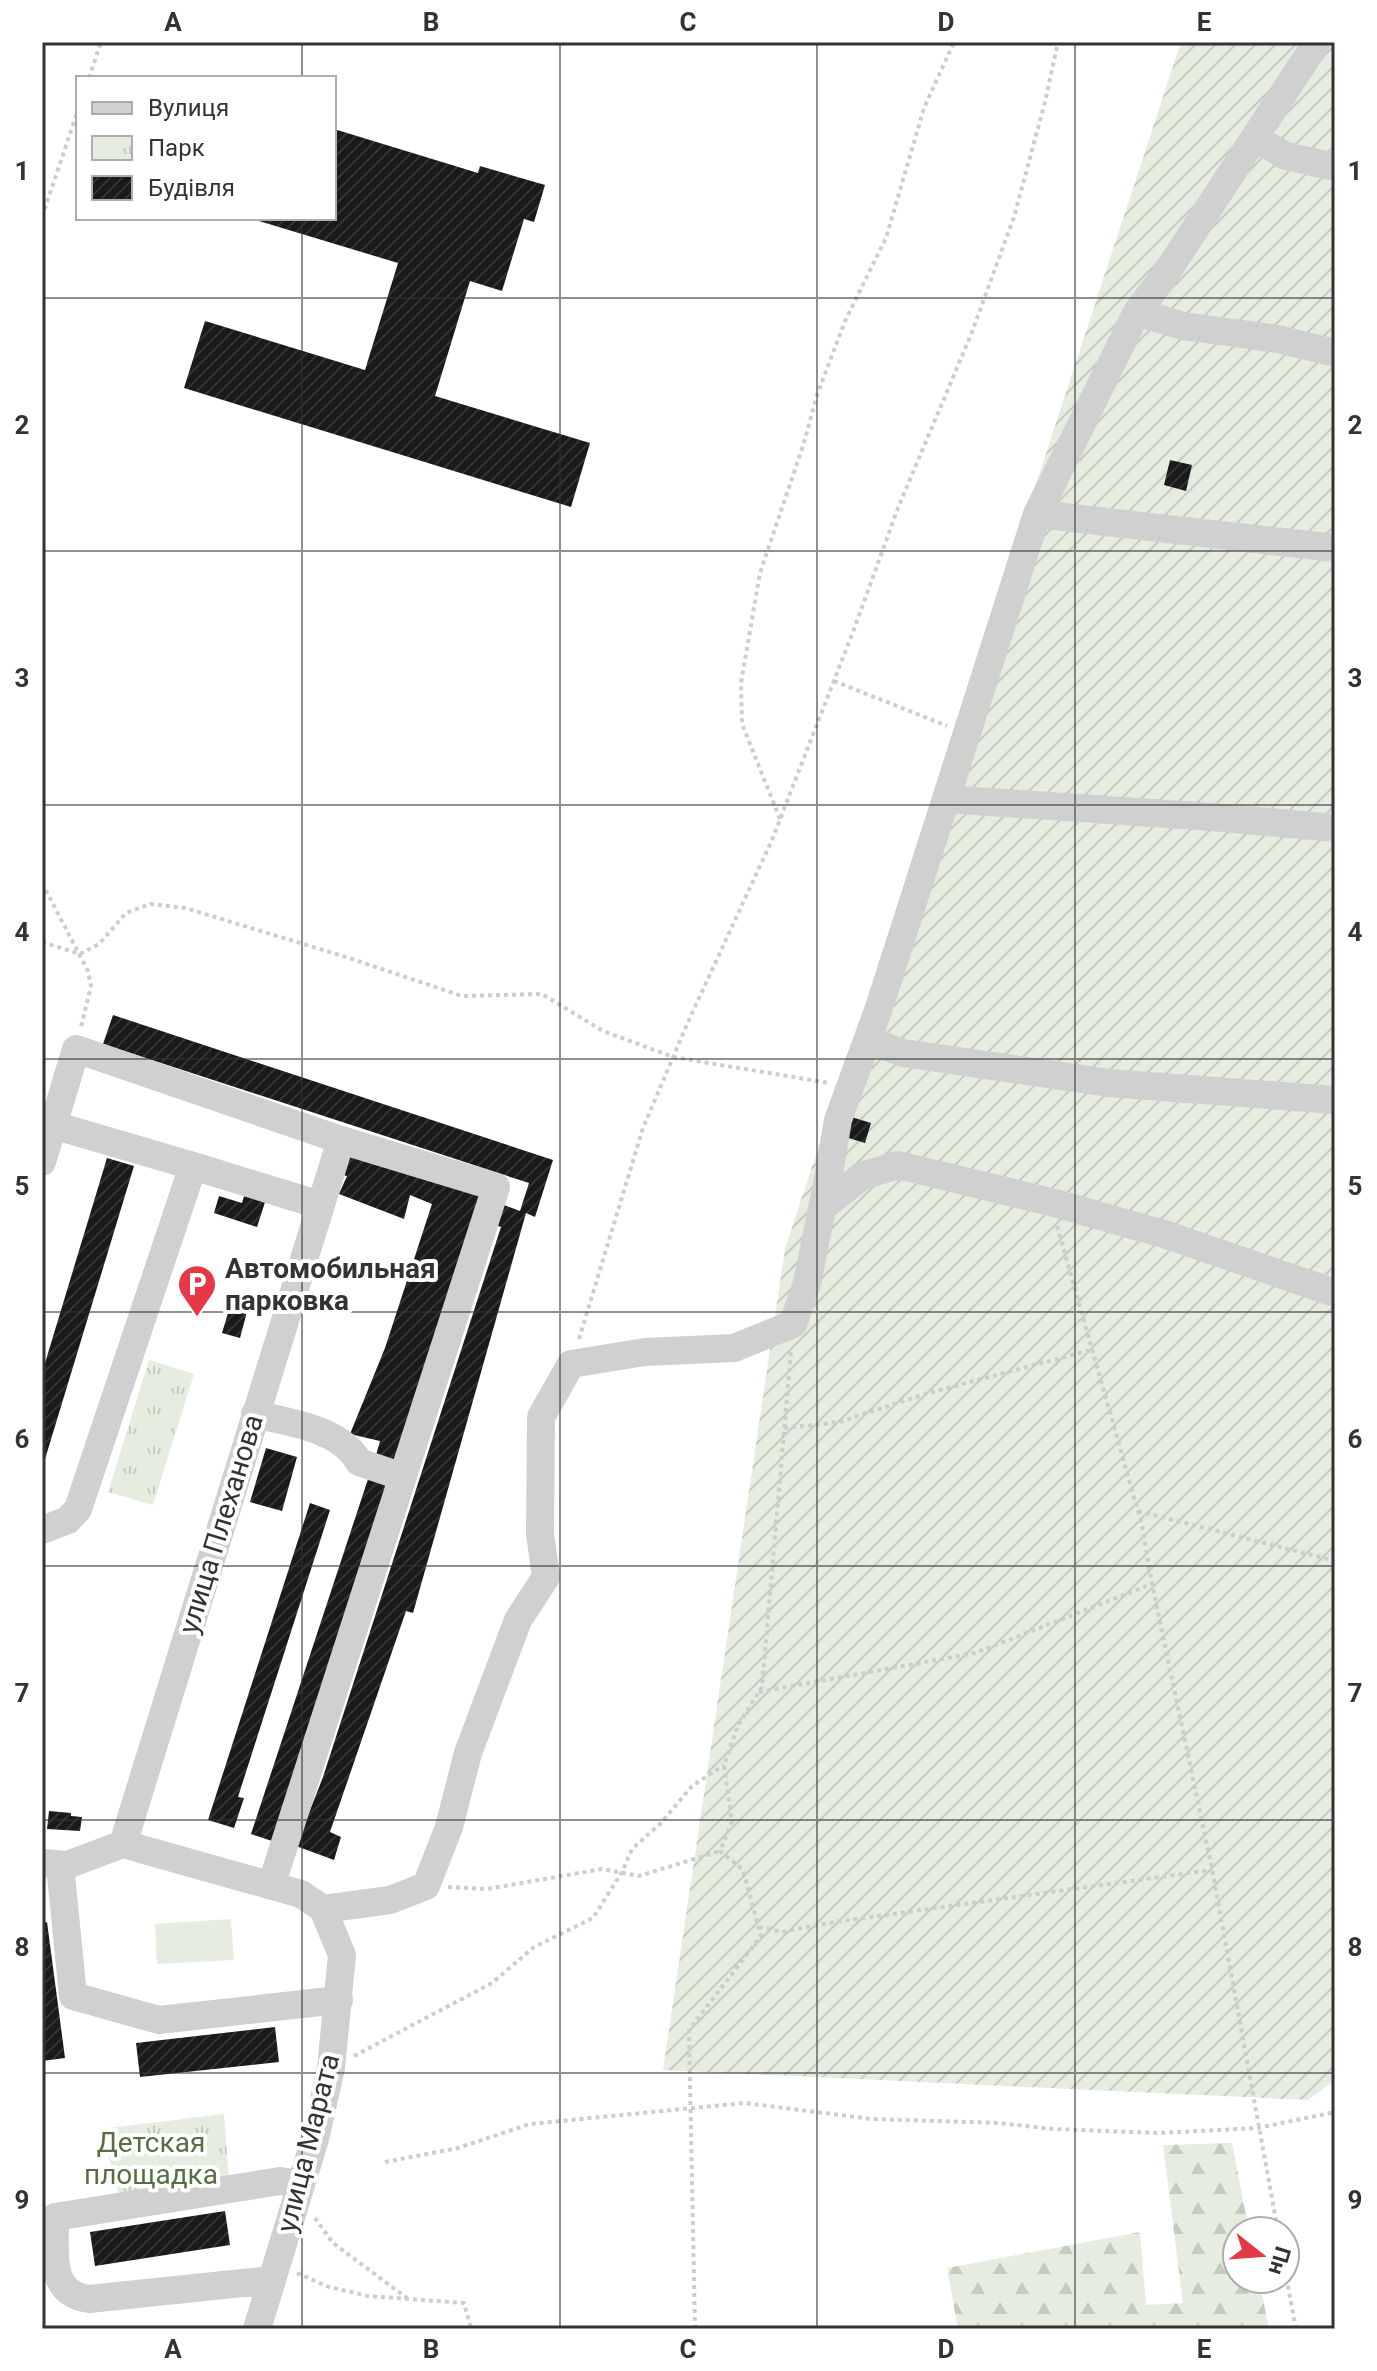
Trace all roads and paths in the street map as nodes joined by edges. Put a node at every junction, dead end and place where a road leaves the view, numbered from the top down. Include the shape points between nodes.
1 (101, 42) edge
2 (954, 42) edge
3 (1058, 42) edge
4 (1317, 42) edge
5 (90, 76) edge
6 (76, 116) edge
7 (1255, 138) junction
8 (1335, 167) edge
9 (42, 217) edge
10 (1137, 312) junction
11 (1335, 353) edge
12 (1037, 514) junction
13 (1335, 548) edge
14 (834, 681) junction
15 (950, 726) dead end
16 (946, 799) junction
17 (780, 820) junction
18 (1335, 828) edge
19 (42, 883) edge
20 (42, 942) edge
21 (80, 954) junction
22 (868, 1040) junction
23 (76, 1049) junction
24 (673, 1057) junction
25 (834, 1084) dead end
26 (1335, 1100) edge
27 (53, 1125) junction
28 (341, 1140) junction
29 (42, 1162) edge
30 (193, 1166) junction
31 (1051, 1202) junction
32 (320, 1205) junction
33 (823, 1207) junction
34 (1335, 1293) edge
35 (793, 1324) junction
36 (1091, 1350) junction
37 (571, 1364) junction
38 (255, 1414) junction
39 (784, 1428) junction
40 (403, 1477) junction
41 (1138, 1511) junction
42 (42, 1530) edge
43 (1335, 1561) edge
44 (1152, 1584) junction
45 (759, 1692) junction
46 (724, 1765) junction
47 (123, 1844) junction
48 (720, 1851) junction
49 (51, 1864) edge
50 (1212, 1869) junction
51 (622, 1872) junction
52 (271, 1886) junction
53 (426, 1886) junction
54 (323, 1909) junction
55 (759, 1927) junction
56 (339, 2000) junction
57 (331, 2068) junction
58 (691, 2109) junction
59 (1335, 2112) edge
60 (1258, 2128) junction
61 (385, 2162) dead end
62 (299, 2188) junction
63 (1275, 2215) edge
64 (274, 2272) junction
65 (1290, 2295) edge
66 (407, 2298) junction
67 (257, 2329) edge
68 (471, 2329) edge
69 (695, 2329) edge
70 (1296, 2329) edge

1 - 5 path
2 - 17 path via 924,108 886,238 823,380 760,573 741,683 742,724
3 - 14 path via 1014,217
4 - 7 street
6 - 9 path
7 - 8 street via 1286,156
7 - 10 street
10 - 11 street via 1183,326
10 - 12 street
12 - 13 street
12 - 16 street
14 - 15 path
14 - 17 path
16 - 18 street
16 - 22 street
17 - 24 path
19 - 21 path
20 - 21 path
21 - 23 path via 91,986
21 - 24 path via 99,944 126,913 150,904 185,908 462,996 542,994 603,1031
22 - 26 street via 903,1053 1095,1081
22 - 33 street via 838,1120
23 - 27 street
23 - 28 street
24 - 25 path
24 - 37 path via 643,1128
27 - 29 street
27 - 30 street
28 - 32 street, улица Плеханова
28 - 40 street via 496,1187
30 - 32 street
30 - 42 street via 78,1509 68,1520
31 - 33 street via 898,1165 862,1176
31 - 34 street via 1164,1234
31 - 36 path
32 - 38 street, улица Плеханова
33 - 35 street
35 - 37 street via 734,1348 645,1352
35 - 39 path
36 - 39 path via 839,1422
36 - 41 path
37 - 53 street via 541,1417 540,1533 546,1577 518,1620
38 - 40 street via 309,1427 351,1448 359,1462
38 - 47 street, улица Плеханова
39 - 45 path
40 - 52 street
41 - 43 path
41 - 44 path
44 - 45 path via 975,1653
44 - 50 path
45 - 46 path via 738,1725
46 - 48 path via 732,1822
46 - 51 path via 692,1786 632,1849
47 - 49 street via 67,1865
47 - 52 street
48 - 51 path via 639,1876
48 - 55 path via 743,1870
49 - 56 street via 73,1996 159,2020
50 - 55 path via 782,1932
50 - 60 path
51 - 53 path via 602,1869 487,1889
51 - 57 path via 593,1918 534,1947 492,1983
52 - 54 street via 301,1894
53 - 54 street via 390,1900
54 - 56 street, улица Марата via 342,1955
55 - 58 path via 761,1936 689,2030
56 - 57 street, улица Марата
57 - 62 street, улица Марата
58 - 60 path via 744,2103 871,2119 1143,2133
58 - 61 path via 530,2124 458,2148
58 - 69 path
59 - 60 path
60 - 63 path
62 - 64 street, улица Марата
62 - 64 street via 280,2181 55,2217 57,2275 65,2289 82,2298
62 - 66 path via 333,2243
64 - 66 path via 368,2296
64 - 67 street, улица Марата
65 - 70 path
66 - 68 path via 464,2303

